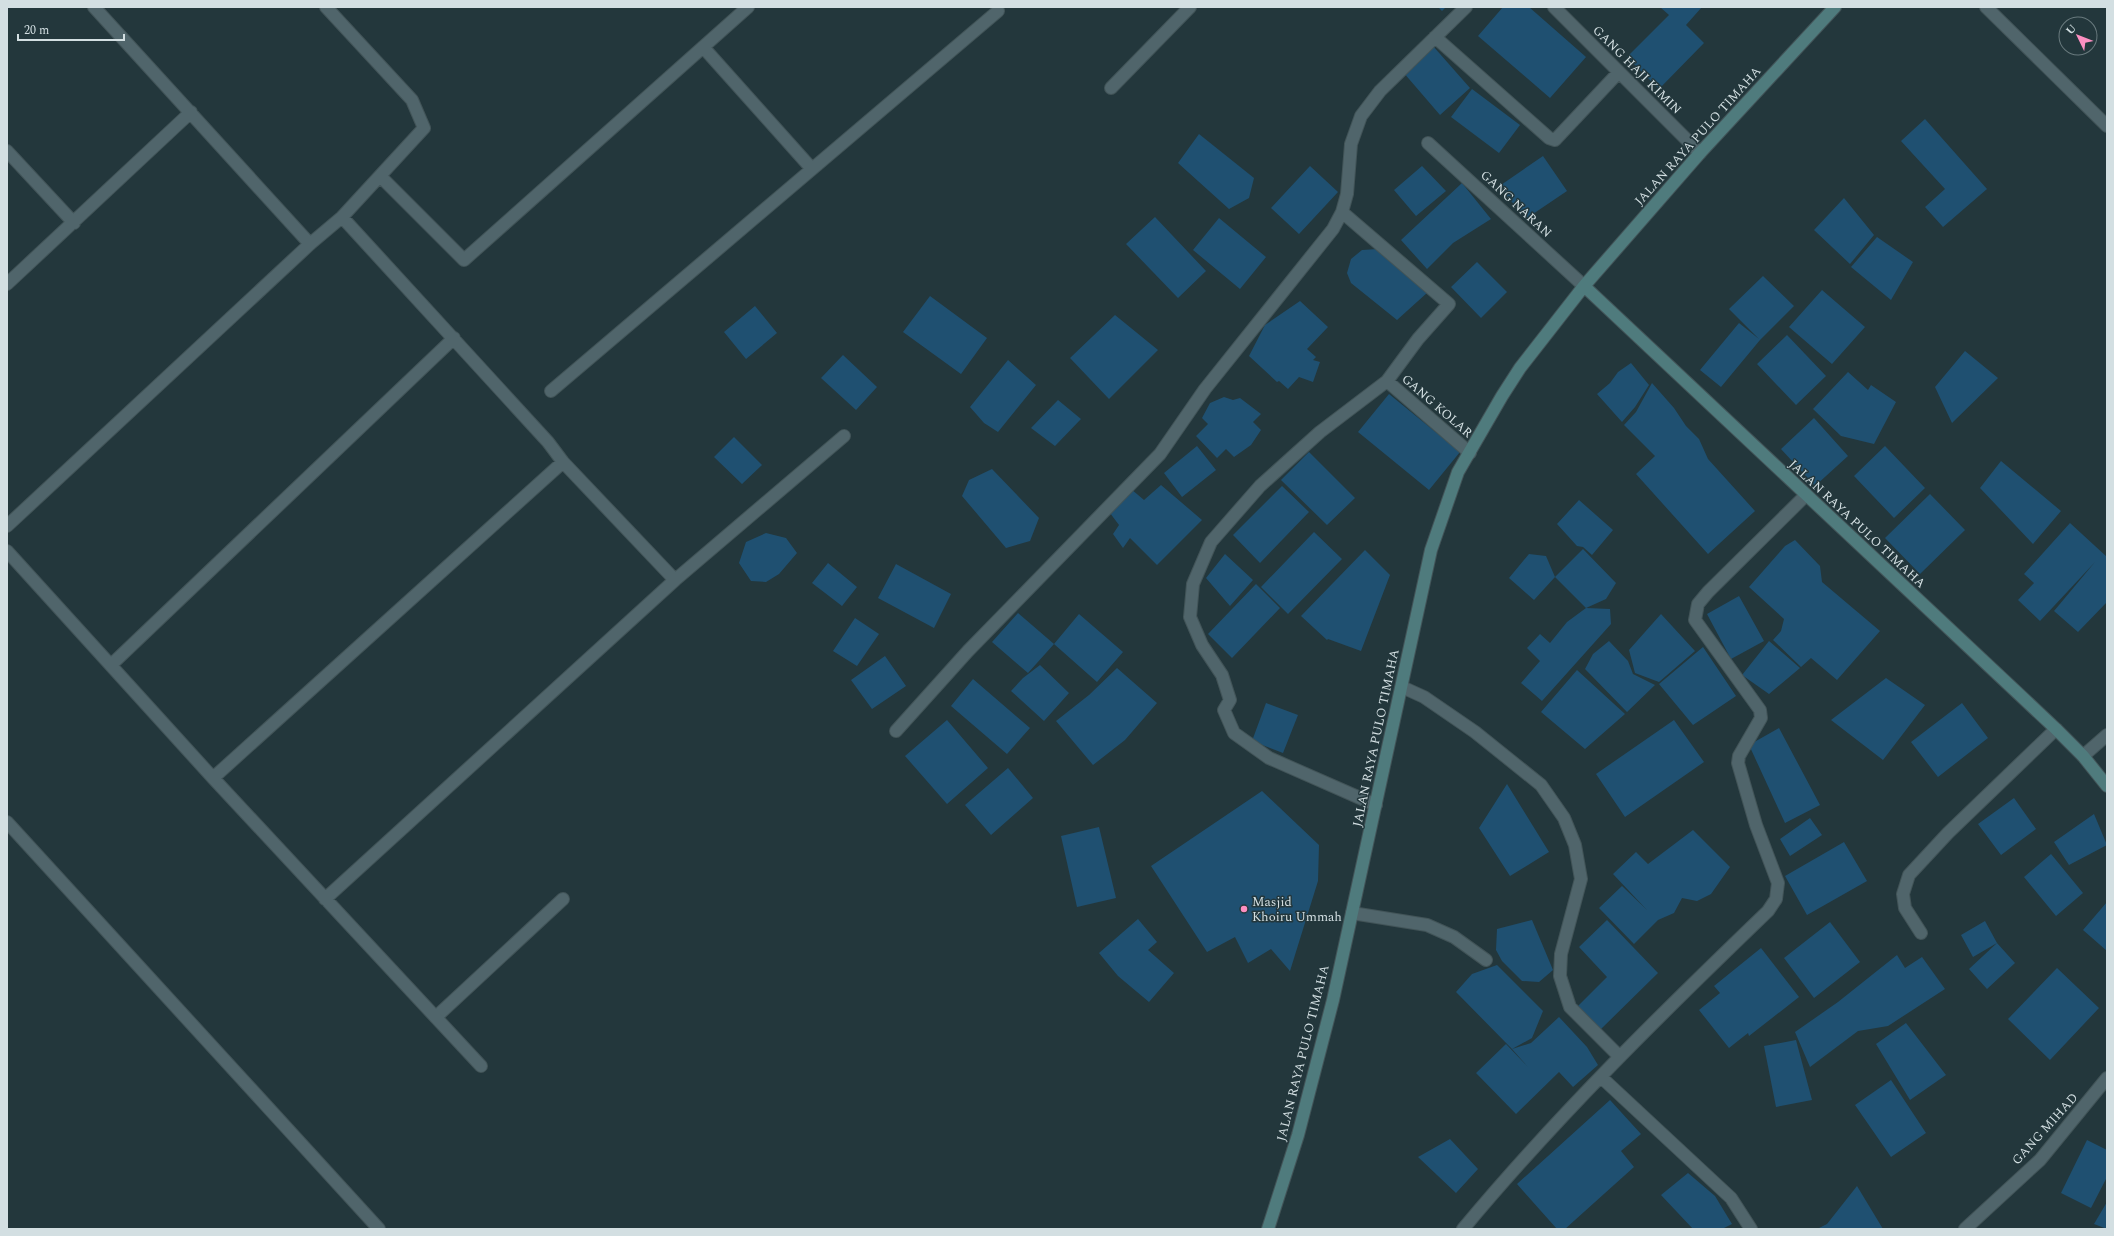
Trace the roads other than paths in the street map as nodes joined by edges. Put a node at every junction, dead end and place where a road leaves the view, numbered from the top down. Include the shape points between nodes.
1 (94, 7) edge
2 (326, 7) edge
3 (748, 7) edge
4 (1190, 7) edge
5 (1466, 7) edge
6 (1554, 7) edge
7 (1835, 7) edge
8 (1986, 7) edge
9 (998, 11) dead end
10 (1435, 37) junction
11 (703, 47) junction
12 (1619, 72) junction
13 (1111, 88) dead end
14 (191, 112) junction
15 (2107, 126) edge
16 (1428, 143) dead end
17 (7, 151) edge
18 (1700, 154) junction
19 (812, 169) junction
20 (380, 176) junction
21 (1342, 212) junction
22 (342, 217) junction
23 (74, 223) junction
24 (310, 244) junction
25 (7, 284) edge
26 (1584, 286) junction
27 (454, 338) junction
28 (1387, 381) junction
29 (551, 391) dead end
30 (844, 436) dead end
31 (1470, 453) junction
32 (563, 462) junction
33 (1806, 495) junction
34 (7, 526) edge
35 (7, 551) edge
36 (675, 580) junction
37 (111, 665) junction
38 (1402, 687) junction
39 (2056, 729) junction
40 (896, 731) dead end
41 (2107, 735) edge
42 (2083, 756) junction
43 (213, 778) junction
44 (2107, 786) edge
45 (1376, 805) junction
46 (7, 822) edge
47 (325, 899) junction
48 (563, 899) dead end
49 (1352, 913) junction
50 (1921, 933) dead end
51 (1486, 960) dead end
52 (436, 1017) junction
53 (1619, 1056) junction
54 (481, 1066) dead end
55 (1601, 1077) junction
56 (2107, 1078) edge
57 (379, 1229) edge
58 (1268, 1229) edge
59 (1463, 1229) edge
60 (1751, 1229) edge
61 (1965, 1229) edge

1 - 14 street
2 - 20 street via 412,100 424,128
3 - 11 street
4 - 13 street
5 - 10 street
6 - 12 street, GANG HAJI KIMIN
7 - 18 street, JALAN RAYA PULO TIMAHA
8 - 15 street
9 - 19 street
10 - 12 street via 1549,138 1555,140
10 - 21 street via 1380,91 1361,116 1351,144 1348,194
11 - 19 street
11 - 20 street via 464,260
12 - 18 street, GANG HAJI KIMIN
14 - 23 street
14 - 24 street
16 - 26 street, GANG NARAN
17 - 23 street
18 - 26 street, JALAN RAYA PULO TIMAHA
19 - 29 street
20 - 22 street
21 - 28 street via 1449,304 1418,339
21 - 40 street via 1333,229 1205,388 1160,454 968,650
22 - 24 street
22 - 27 street
23 - 25 street
24 - 34 street
26 - 31 street, JALAN RAYA PULO TIMAHA via 1520,368
26 - 33 street, JALAN RAYA PULO TIMAHA
27 - 32 street
27 - 37 street
28 - 31 street, GANG KOLAR
28 - 45 street via 1320,432 1260,486 1211,542 1193,584 1190,617 1202,645 1222,676 1230,700 1224,710 1234,733 1269,758
30 - 36 street
31 - 38 street, JALAN RAYA PULO TIMAHA via 1458,472 1431,550
32 - 36 street
32 - 43 street
33 - 39 street, JALAN RAYA PULO TIMAHA
33 - 53 street via 1708,592 1698,604 1695,620 1760,710 1761,718 1739,756 1738,763 1756,825 1778,883 1776,899 1768,911
35 - 37 street
36 - 47 street
37 - 43 street
38 - 45 street, JALAN RAYA PULO TIMAHA
38 - 53 street via 1424,697 1475,732 1541,785 1564,818 1575,845 1581,879 1561,954 1560,976 1570,1007
39 - 42 street, JALAN RAYA PULO TIMAHA
39 - 50 street via 1948,833 1909,875 1903,894 1905,908
41 - 42 street
42 - 44 street, JALAN RAYA PULO TIMAHA
43 - 47 street
45 - 49 street, JALAN RAYA PULO TIMAHA
46 - 57 street
47 - 52 street
48 - 52 street
49 - 51 street via 1427,925 1454,937
49 - 58 street, JALAN RAYA PULO TIMAHA via 1333,1000 1298,1135
52 - 54 street
53 - 55 street
55 - 59 street
55 - 60 street via 1731,1198
56 - 61 street, GANG MIHAD via 2040,1160

